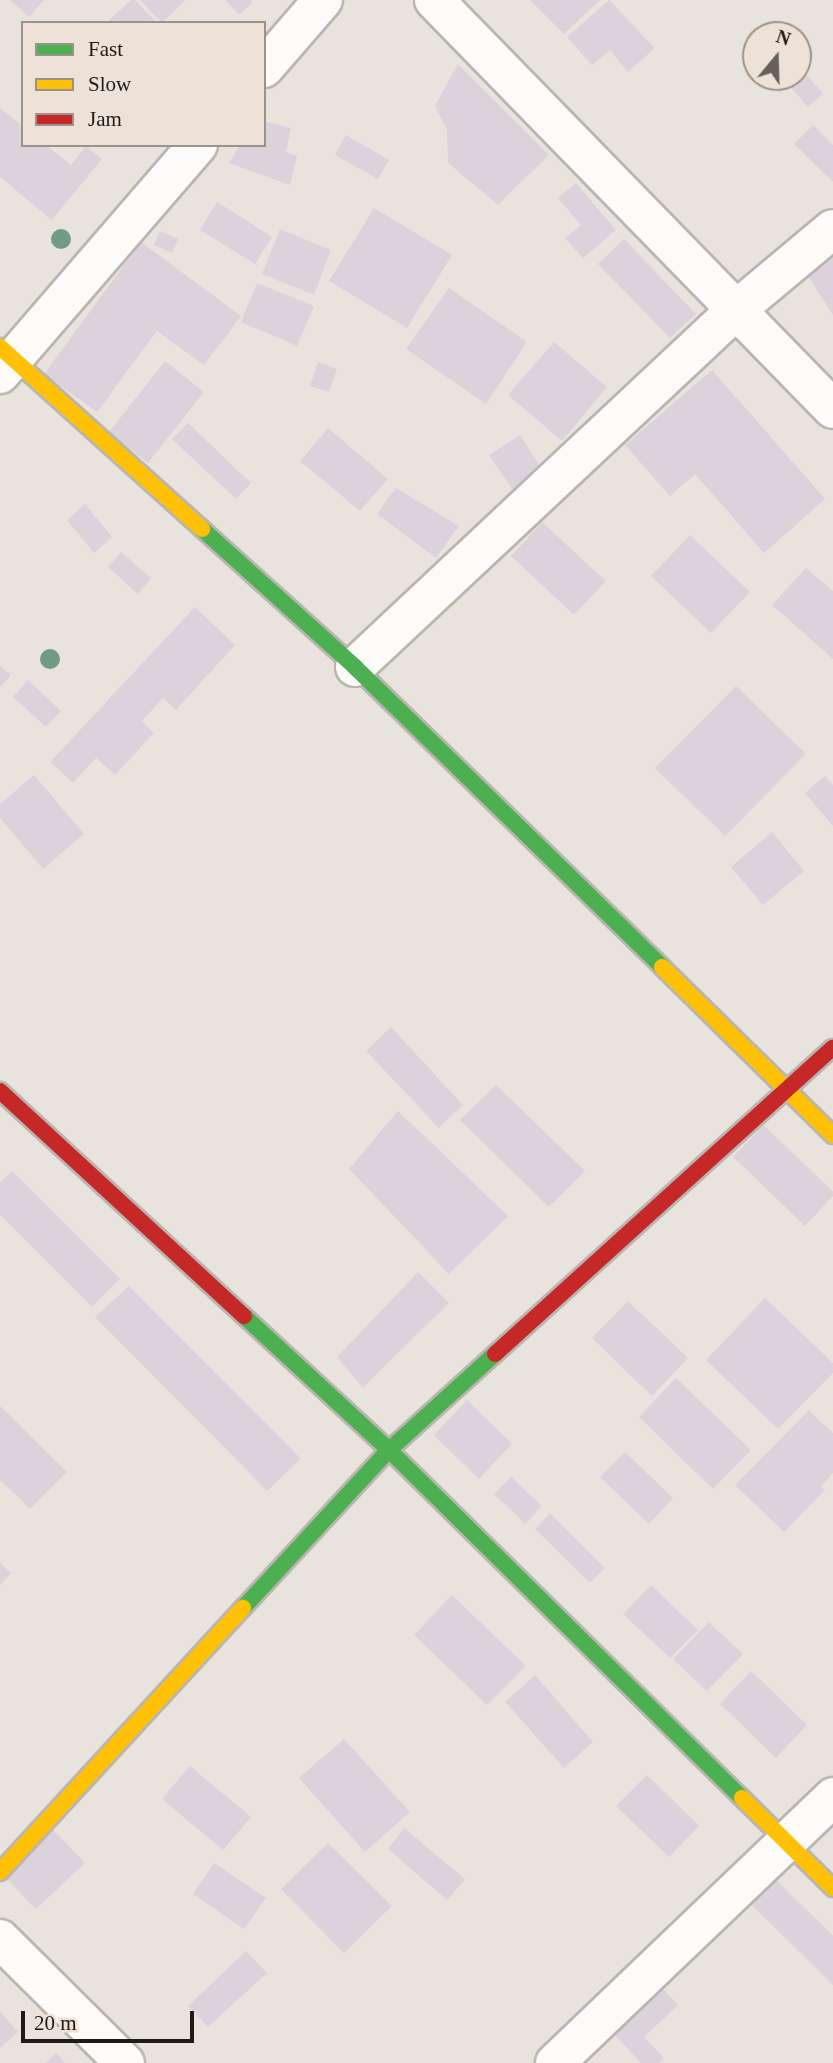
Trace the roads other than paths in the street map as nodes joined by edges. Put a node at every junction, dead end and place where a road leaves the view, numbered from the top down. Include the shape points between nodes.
1 (323, 0) edge
2 (434, 0) edge
3 (266, 66) edge
4 (196, 147) edge
5 (833, 229) edge
6 (736, 310) junction
7 (4, 361) edge
8 (833, 409) edge
9 (355, 667) junction
10 (833, 1048) edge
11 (0, 1091) edge
12 (789, 1091) junction
13 (833, 1135) edge
14 (389, 1450) junction
15 (833, 1797) edge
16 (787, 1842) junction
17 (0, 1872) edge
18 (833, 1888) edge
19 (0, 1939) edge
20 (125, 2063) edge
21 (555, 2063) edge

1 - 3 street
2 - 6 street
4 - 7 street
5 - 6 street
6 - 8 street
6 - 9 street
7 - 9 street
9 - 12 street
10 - 12 street
11 - 14 street
12 - 13 street
12 - 14 street
14 - 16 street
14 - 17 street
15 - 16 street
16 - 18 street
16 - 21 street
19 - 20 street

